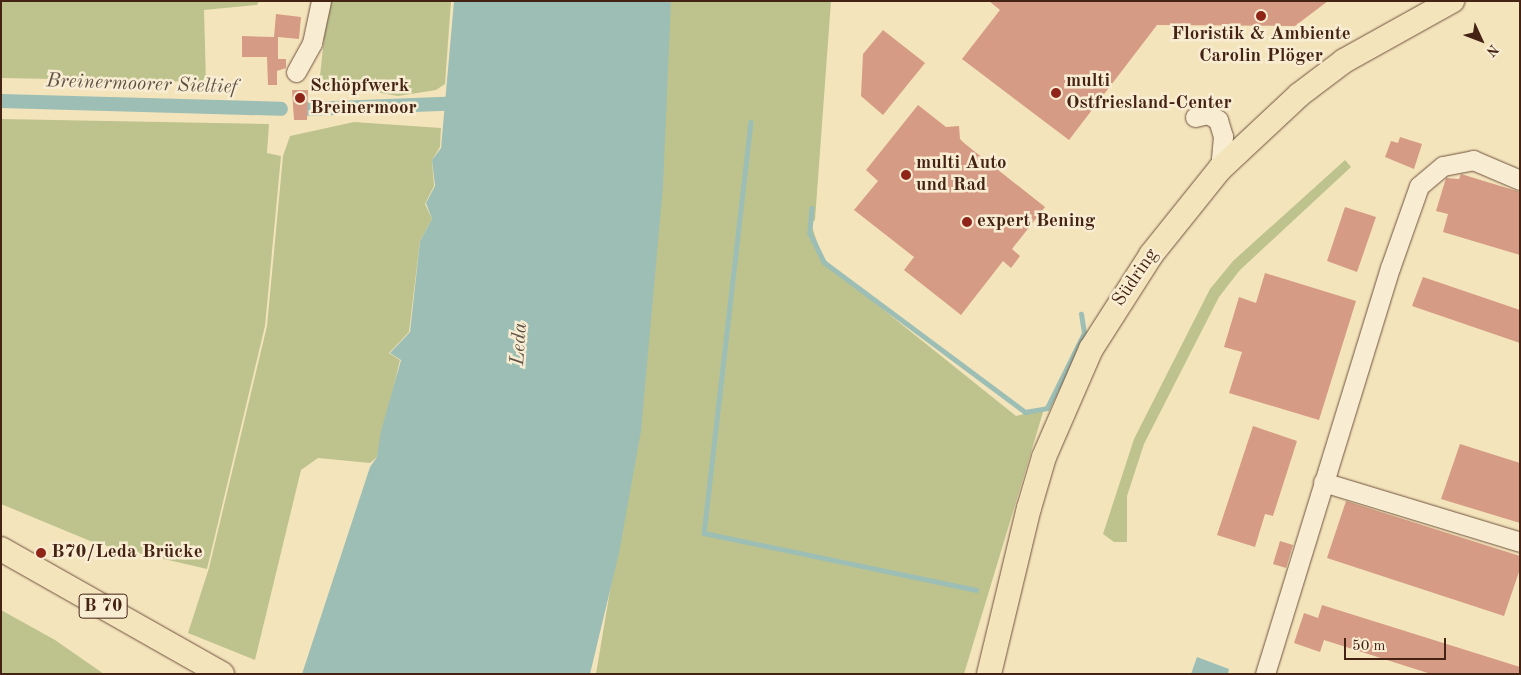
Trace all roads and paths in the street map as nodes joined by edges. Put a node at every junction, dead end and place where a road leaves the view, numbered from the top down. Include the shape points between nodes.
1 (321, 1) edge
2 (1452, 1) edge
3 (296, 72) dead end
4 (1195, 117) dead end
5 (1220, 169) junction
6 (1520, 180) edge
7 (1323, 482) junction
8 (1520, 542) edge
9 (1, 549) edge
10 (209, 670) edge
11 (989, 674) edge
12 (1265, 674) edge

1 - 3 street via 312,42
2 - 5 main road, Südring via 1344,61 1277,114
4 - 5 street via 1208,114 1218,120 1223,136
5 - 11 main road, Südring via 1184,211 1121,298 1091,349 1066,402 1028,508
6 - 7 street via 1473,160 1443,166 1419,186
7 - 8 street
7 - 12 street
9 - 10 main road, B 70

